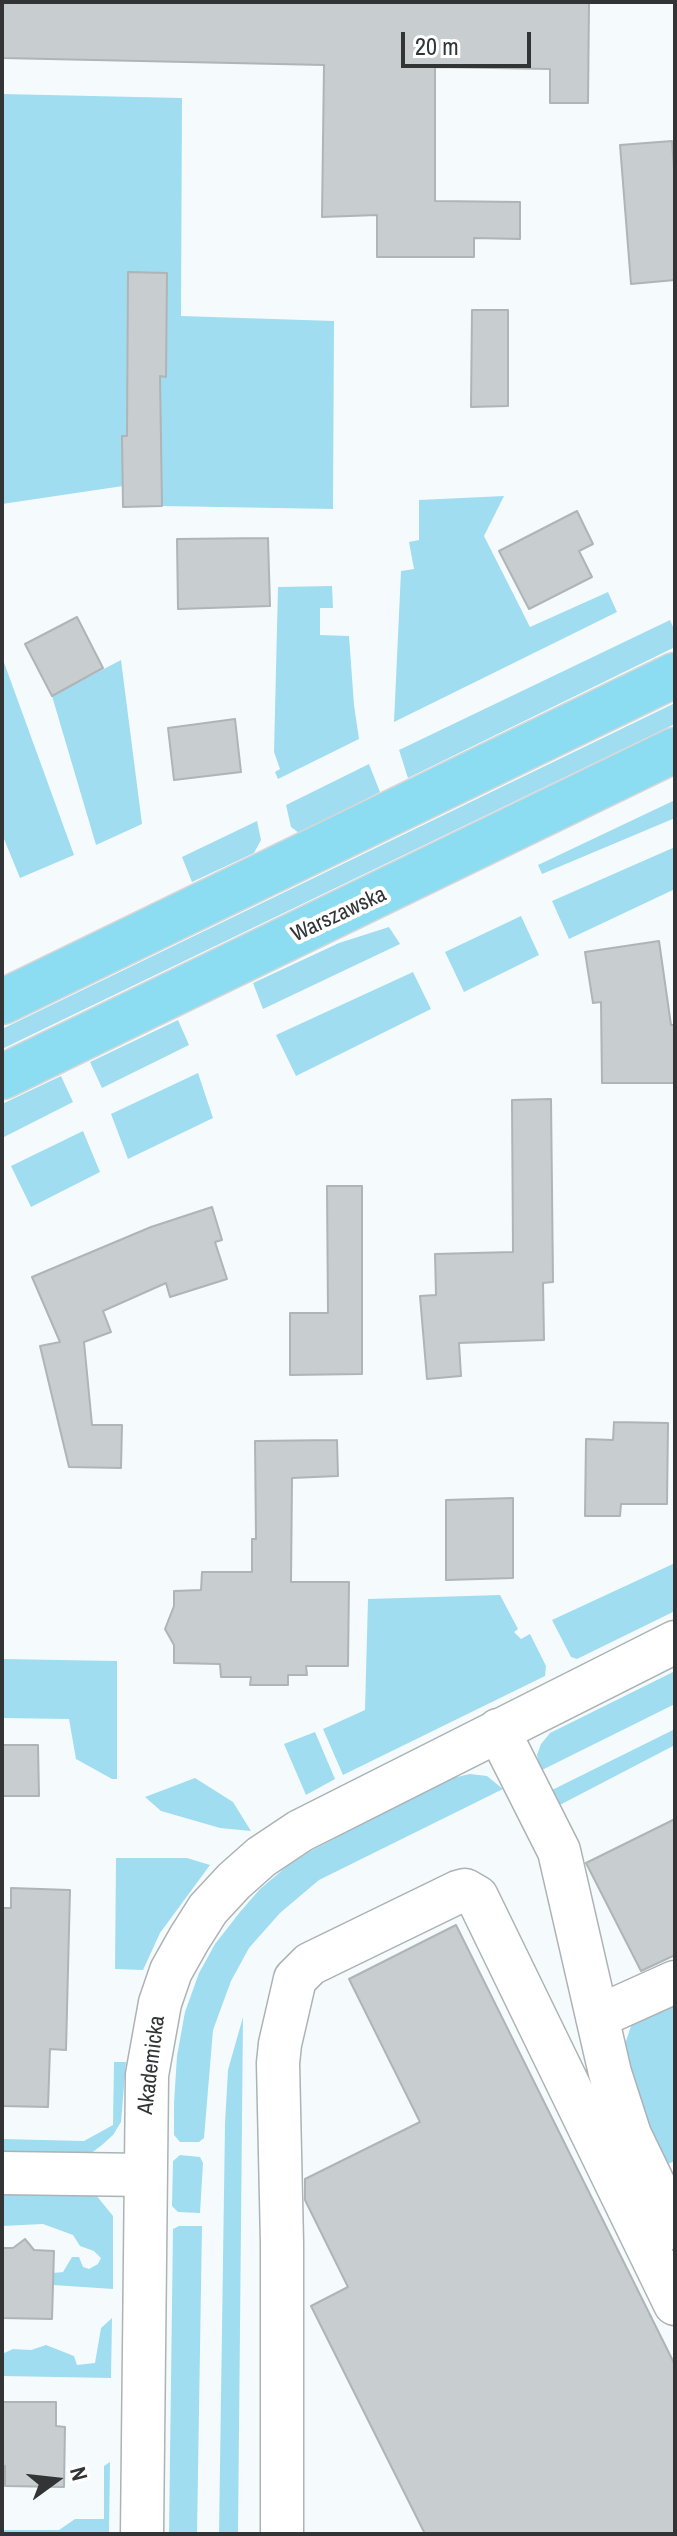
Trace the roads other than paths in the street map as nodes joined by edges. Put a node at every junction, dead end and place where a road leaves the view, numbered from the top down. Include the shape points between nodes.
1 (675, 675) edge
2 (675, 750) edge
3 (2, 1002) edge
4 (2, 1077) edge
5 (675, 1642) edge
6 (498, 1730) junction
7 (675, 1982) edge
8 (597, 2017) junction
9 (2, 2173) edge
10 (145, 2175) junction
11 (675, 2228) edge
12 (675, 2304) edge
13 (142, 2534) edge
14 (282, 2534) edge

1 - 3 main road
2 - 4 main road, Warszawska
5 - 6 street, Akademicka
6 - 8 street via 559,1851
6 - 10 street, Akademicka via 300,1831 261,1857 208,1909 171,1971 160,2003 147,2075
7 - 8 street
8 - 11 street via 630,2135
9 - 10 street
10 - 13 street, Akademicka
12 - 14 street via 477,1897 458,1892 310,1964 295,1979 278,2063

